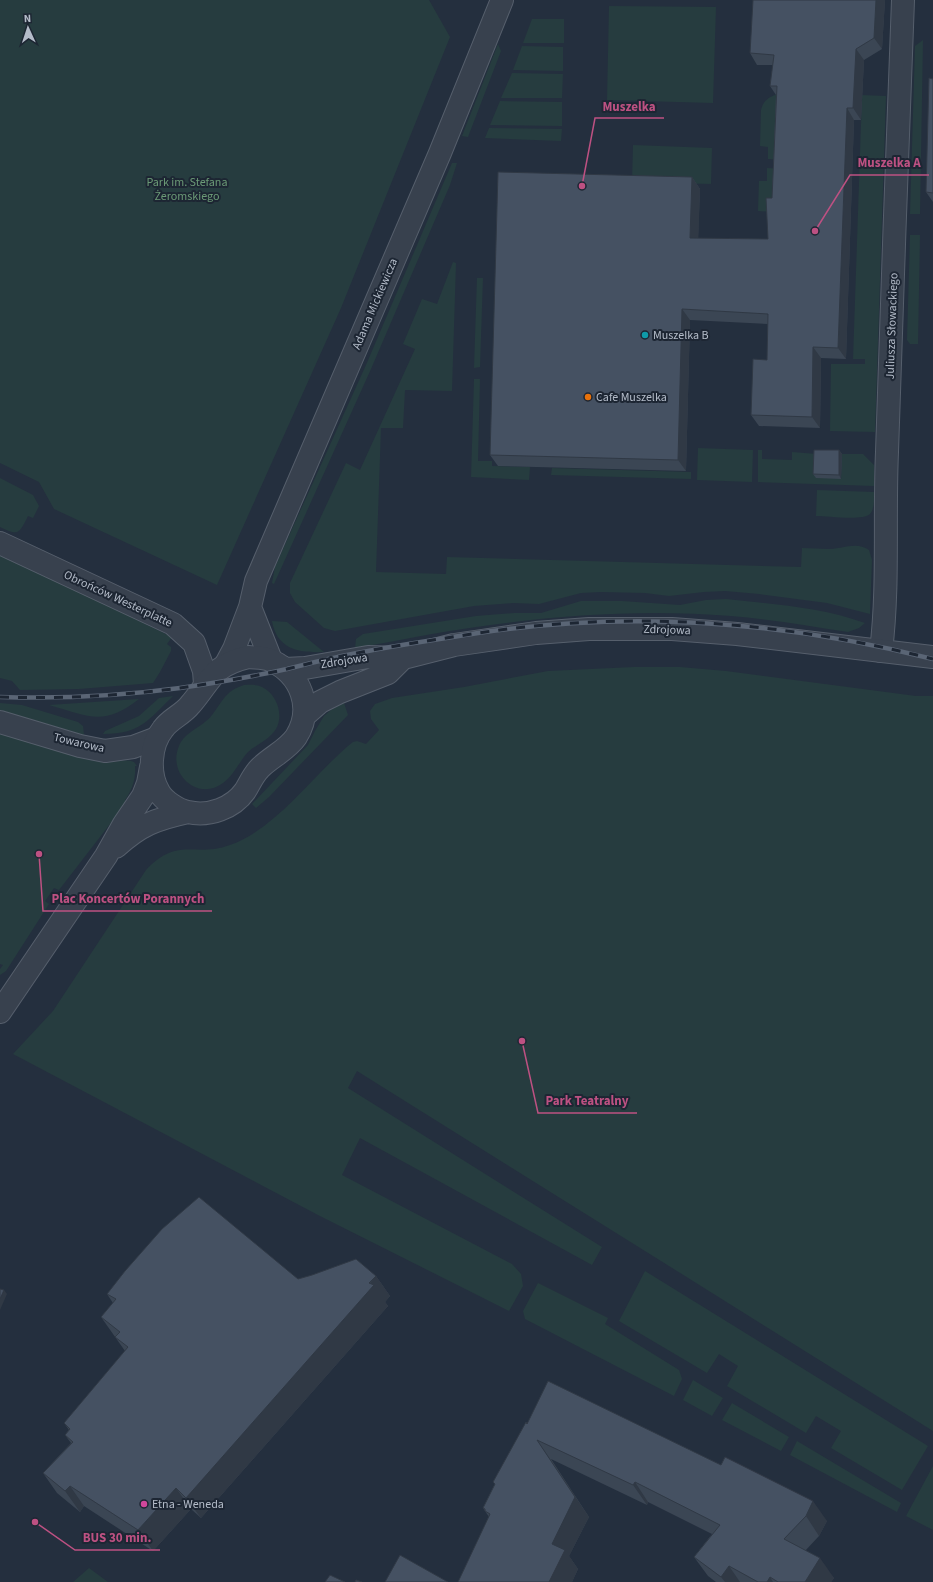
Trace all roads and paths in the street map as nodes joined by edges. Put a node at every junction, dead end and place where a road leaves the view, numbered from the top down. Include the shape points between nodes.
1 (502, 0) edge
2 (903, 0) edge
3 (0, 543) edge
4 (250, 607) junction
5 (881, 651) junction
6 (933, 657) edge
7 (402, 658) junction
8 (226, 664) junction
9 (278, 665) junction
10 (205, 684) junction
11 (304, 716) junction
12 (0, 722) edge
13 (158, 738) junction
14 (151, 767) junction
15 (188, 812) junction
16 (106, 856) junction
17 (0, 1011) edge

1 - 4 street, Adama Mickiewicza via 440,153 256,581
2 - 5 street, Juliusza Słowackiego
3 - 10 street, Obrońców Westerplatte via 173,624 194,643 204,671
4 - 8 street, Adama Mickiewicza
4 - 9 street
5 - 6 street, Zdrojowa
5 - 7 street, Zdrojowa via 672,629 589,629 536,633 454,645
7 - 9 street, Zdrojowa via 368,657 305,668
7 - 11 street, Zdrojowa via 388,673 320,702
8 - 9 street, Zdrojowa via 248,657
8 - 10 street
9 - 11 street via 292,675 300,688
10 - 13 street via 188,708 170,721
11 - 15 street via 292,743 262,766 245,791 232,804 213,811
12 - 13 street, Towarowa via 105,751 133,747
13 - 14 street
14 - 15 street via 159,792 167,800
14 - 16 street via 143,796
15 - 16 street via 145,825
16 - 17 street

